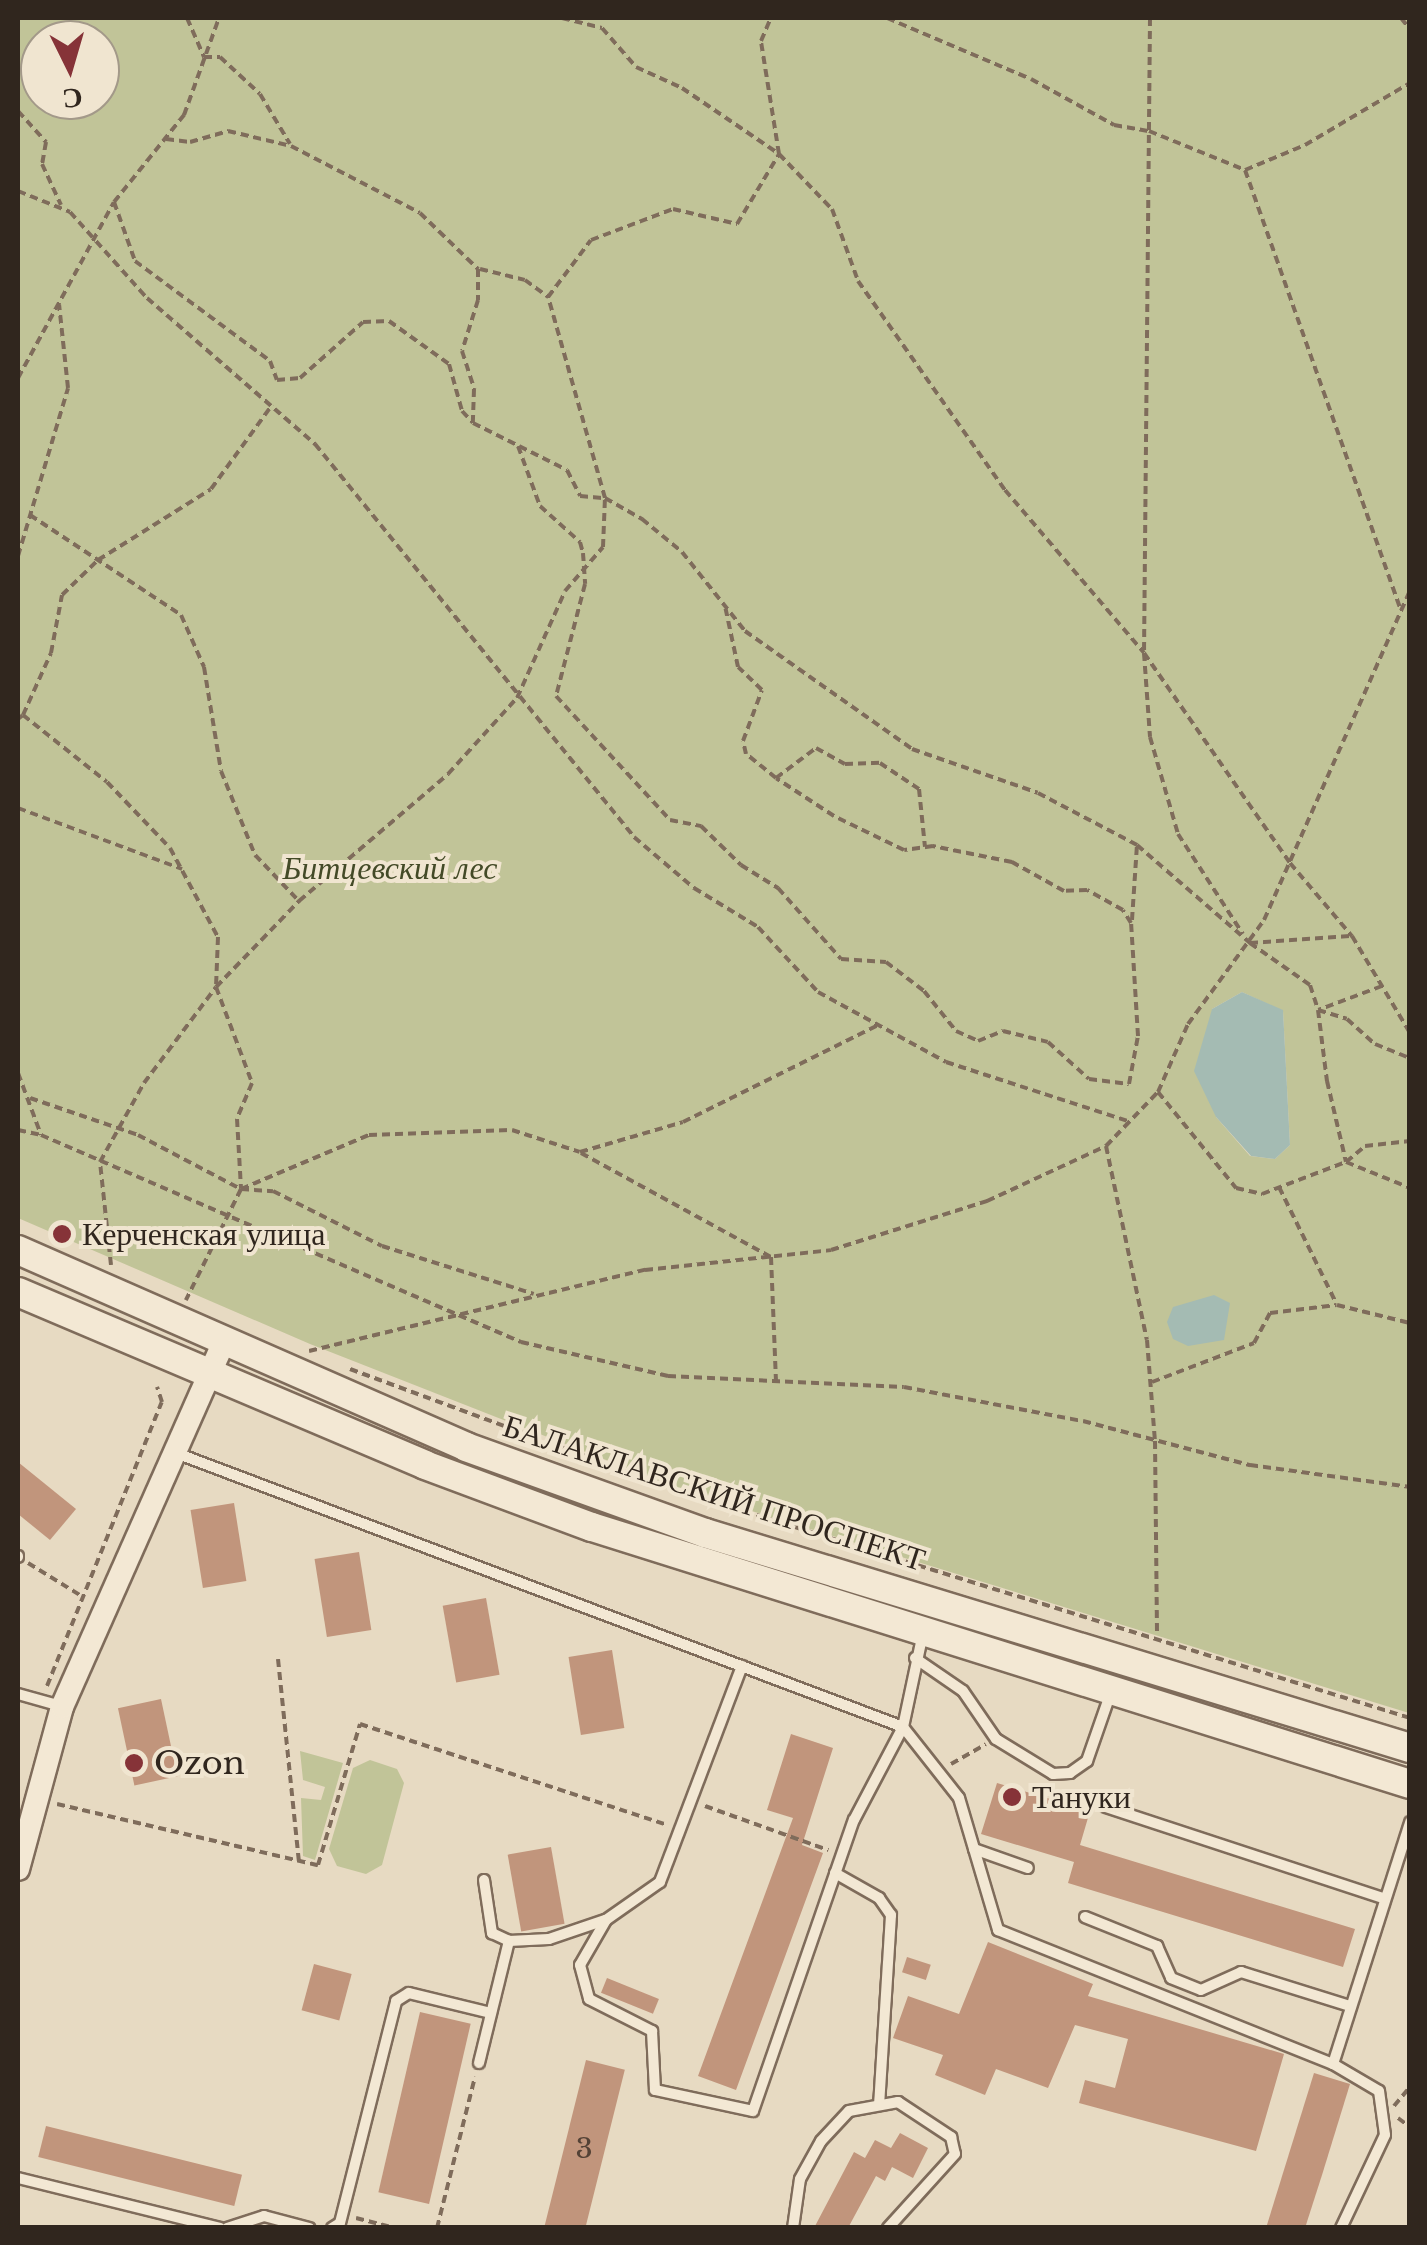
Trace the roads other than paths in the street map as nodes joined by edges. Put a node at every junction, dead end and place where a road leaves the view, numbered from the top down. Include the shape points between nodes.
1 (18, 1250) edge
2 (18, 1292) edge
3 (223, 1343) junction
4 (210, 1376) junction
5 (176, 1453) junction
6 (919, 1645) junction
7 (742, 1666) junction
8 (1112, 1691) junction
9 (18, 1694) edge
10 (52, 1703) junction
11 (903, 1727) junction
12 (1410, 1748) edge
13 (1410, 1784) edge
14 (1106, 1806) dead end
15 (1410, 1822) edge
16 (974, 1850) junction
17 (18, 1868) edge
18 (1028, 1868) dead end
19 (835, 1872) junction
20 (484, 1880) dead end
21 (1383, 1898) junction
22 (1085, 1917) dead end
23 (606, 1920) junction
24 (509, 1941) junction
25 (1350, 2006) junction
26 (491, 2013) junction
27 (479, 2063) road end
28 (1333, 2064) junction
29 (878, 2105) junction
30 (18, 2178) edge
31 (223, 2228) edge
32 (309, 2228) edge
33 (332, 2228) edge
34 (792, 2228) edge
35 (888, 2228) edge
36 (1342, 2228) edge

1 - 3 main road, БАЛАКЛАВСКИЙ ПРОСПЕКТ
2 - 4 main road, БАЛАКЛАВСКИЙ ПРОСПЕКТ
3 - 4 street
3 - 12 main road, БАЛАКЛАВСКИЙ ПРОСПЕКТ via 466,1447 705,1533
4 - 5 street
4 - 6 main road, БАЛАКЛАВСКИЙ ПРОСПЕКТ via 592,1527
5 - 7 lane
5 - 10 street via 94,1604
6 - 8 main road, БАЛАКЛАВСКИЙ ПРОСПЕКТ
6 - 8 lane via 996,1739 1053,1774 1070,1773 1087,1761
6 - 11 lane
7 - 11 lane
7 - 23 lane via 660,1882
8 - 13 main road, БАЛАКЛАВСКИЙ ПРОСПЕКТ
9 - 10 lane
10 - 17 street
11 - 16 lane via 959,1798
11 - 19 lane
14 - 21 lane
15 - 21 lane
16 - 18 lane
16 - 28 lane via 998,1930
19 - 23 lane via 752,2111 655,2090 652,2032 590,1999 580,1964
19 - 29 lane via 879,1898 890,1915
20 - 24 lane via 492,1934
21 - 25 lane
22 - 25 lane via 1156,1946 1171,1978 1202,1990 1241,1972
23 - 24 lane via 549,1940
24 - 26 lane
25 - 28 lane
26 - 27 lane
26 - 33 lane via 409,1993 396,2001 342,2214
28 - 36 lane via 1364,2077 1386,2109 1385,2135
29 - 34 lane via 850,2112 821,2141 800,2179
29 - 35 lane via 910,2106 955,2145 944,2170
30 - 31 lane
31 - 32 lane via 264,2216

